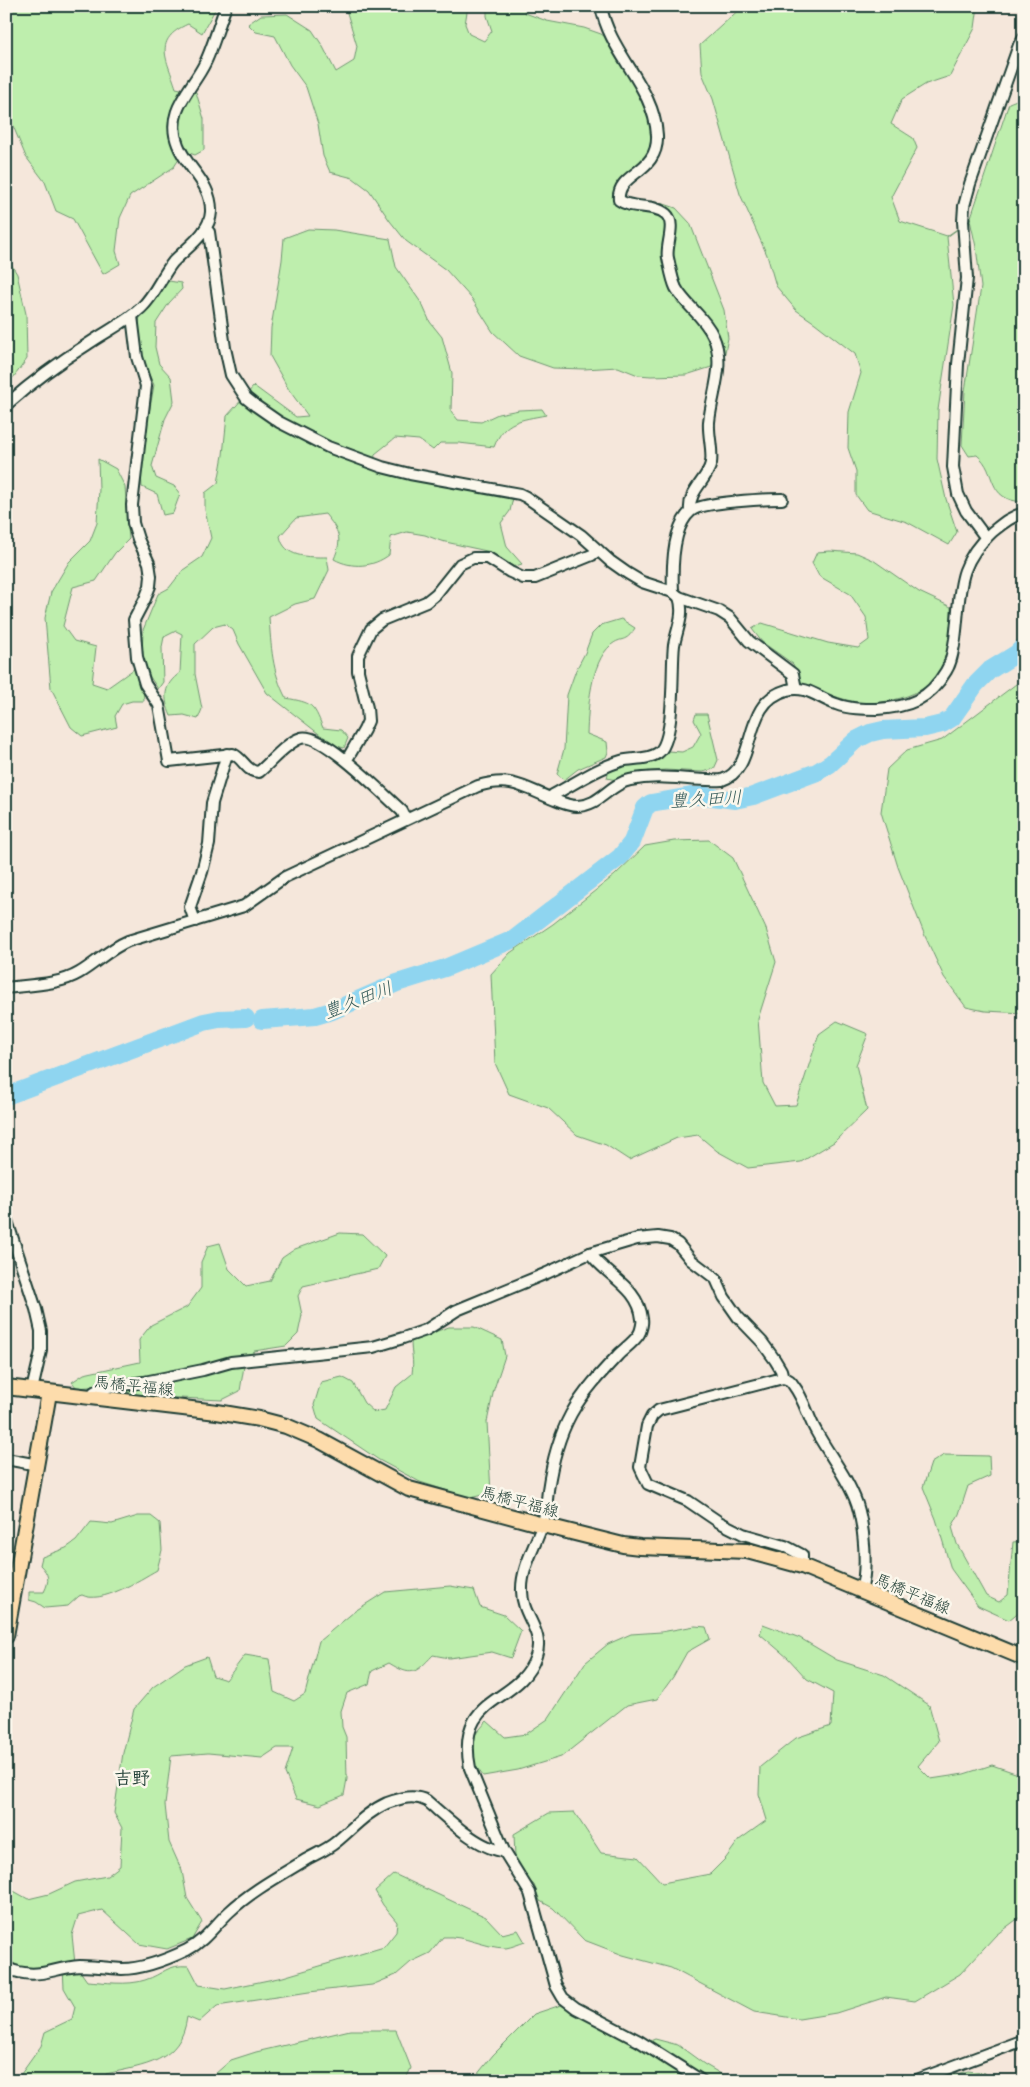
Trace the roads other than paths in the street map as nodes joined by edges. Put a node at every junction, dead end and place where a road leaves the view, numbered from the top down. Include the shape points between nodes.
1 (226, 6) edge
2 (601, 6) edge
3 (1024, 37) edge
4 (205, 229) junction
5 (132, 316) junction
6 (6, 405) edge
7 (782, 499) dead end
8 (690, 511) junction
9 (1024, 512) edge
10 (986, 538) junction
11 (598, 550) junction
12 (676, 594) junction
13 (796, 688) junction
14 (227, 754) junction
15 (345, 759) junction
16 (551, 798) junction
17 (406, 819) junction
18 (195, 921) junction
19 (6, 988) edge
20 (6, 1218) edge
21 (590, 1252) junction
22 (783, 1378) junction
23 (6, 1387) edge
24 (32, 1390) junction
25 (50, 1393) junction
26 (90, 1398) junction
27 (6, 1460) edge
28 (38, 1465) junction
29 (543, 1525) junction
30 (802, 1566) junction
31 (861, 1590) junction
32 (6, 1636) edge
33 (1024, 1658) edge
34 (504, 1851) junction
35 (6, 1968) edge
36 (1024, 2040) edge
37 (702, 2081) edge
38 (914, 2081) edge

1 - 4 street via 205,63 181,99 174,129 178,145 209,196 211,211
2 - 8 street via 606,26 645,92 657,136 653,158 623,184 618,192 619,200 624,204 654,209 670,220 667,256 675,286 701,316 713,336 720,364 709,421 710,465 694,490
3 - 10 street via 964,206 967,278 958,364 953,467 958,494
4 - 5 street via 172,263 153,295
4 - 11 street via 209,232 230,375 246,398 303,435 382,467 520,494
5 - 6 street via 88,343
5 - 14 street via 137,357 146,386 132,505 133,523 151,576 150,586 134,620 137,657 145,684 159,705 170,761
7 - 8 street via 704,506
8 - 12 street via 673,553
9 - 10 street via 1008,518
10 - 13 street via 965,565 953,653 947,670 928,694 905,706 865,709 844,707
11 - 12 street via 642,582
11 - 15 street via 535,578 523,578 488,558 473,558 460,564 426,602 382,620 371,629 358,656 368,721
12 - 13 street via 730,618 749,641 792,674
12 - 16 street via 682,614 674,644 673,684 664,746 649,756 610,765
13 - 16 street via 775,695 764,704 756,717 743,760 730,778 713,781 668,776 631,780 582,806
14 - 15 street via 240,757 252,772 259,772 301,737 319,742
14 - 18 street via 212,803 209,844 190,907
15 - 17 street via 402,810
16 - 17 street via 508,782 493,782
17 - 18 street via 285,877 244,906
18 - 19 street via 114,947 70,978
20 - 24 street via 42,1331
21 - 22 street via 637,1240 670,1238 716,1279 738,1317 775,1360
21 - 26 street via 403,1338 372,1347 231,1362 144,1382 100,1388
21 - 29 street via 596,1262 627,1286 638,1304 642,1320 640,1333 598,1375 561,1434 553,1460
22 - 30 street via 659,1410 647,1426 640,1467 648,1484 688,1502 742,1534 785,1546 802,1555
22 - 31 street via 789,1379 796,1388 857,1504 865,1579
23 - 24 main road, 馬橋平福線
24 - 25 main road, 馬橋平福線
25 - 26 main road, 馬橋平福線
25 - 28 main road
26 - 29 main road, 馬橋平福線 via 217,1412 286,1426 319,1440 409,1489
27 - 28 street
28 - 32 main road
29 - 30 main road, 馬橋平福線 via 632,1546 747,1551
29 - 34 street via 523,1579 522,1592 526,1614 537,1635 539,1646 535,1658 516,1684 479,1713 471,1726 467,1743 470,1768
30 - 31 main road, 馬橋平福線
31 - 33 main road, 馬橋平福線
34 - 35 street via 484,1845 427,1801 410,1797 372,1811 336,1842 266,1884 229,1912 202,1942 187,1950 123,1969 79,1966 45,1974 24,1974
34 - 37 street via 530,1894 556,1986 563,1998
36 - 38 street

